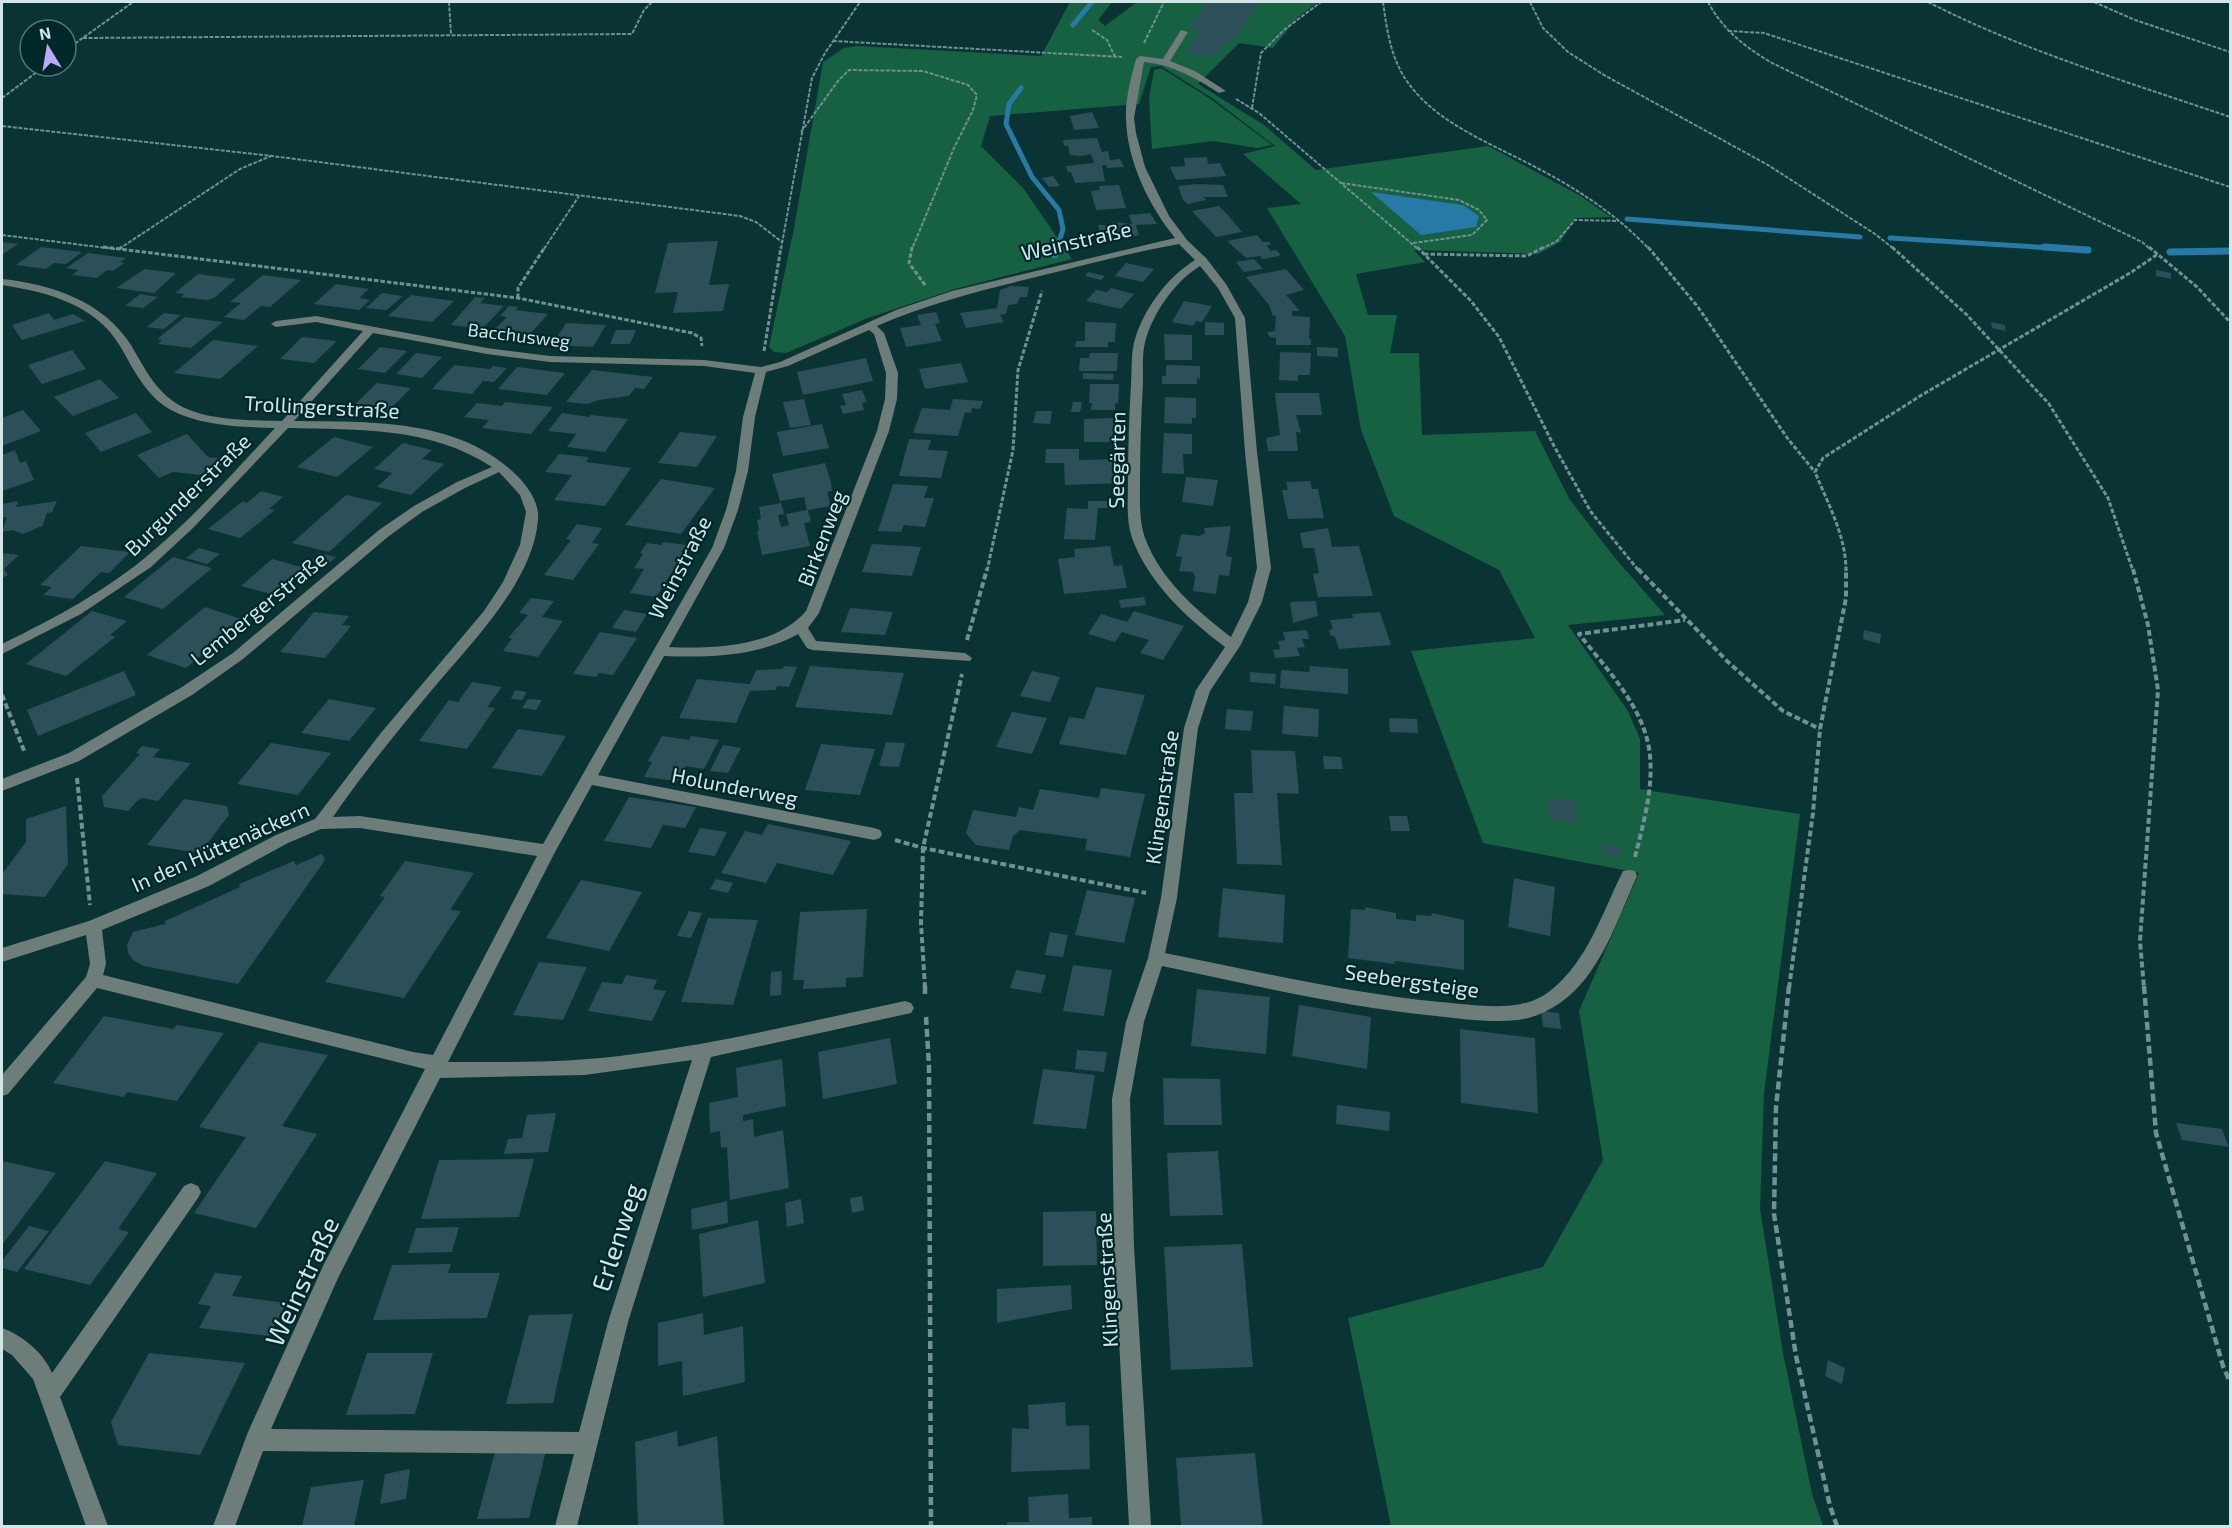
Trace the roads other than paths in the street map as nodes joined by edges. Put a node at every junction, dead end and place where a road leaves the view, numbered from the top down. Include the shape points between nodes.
1 (1184, 32) dead end
2 (1166, 61) junction
3 (1222, 90) road end
4 (1182, 240) junction
5 (1202, 260) junction
6 (2, 282) edge
7 (276, 324) dead end
8 (869, 325) junction
9 (370, 330) junction
10 (761, 370) junction
11 (284, 426) junction
12 (501, 467) junction
13 (800, 627) junction
14 (1233, 646) junction
15 (2, 649) edge
16 (660, 651) junction
17 (965, 658) road end
18 (589, 779) junction
19 (2, 785) edge
20 (320, 823) junction
21 (874, 834) road end
22 (547, 851) junction
23 (1629, 876) road end
24 (93, 926) junction
25 (2, 955) edge
26 (1156, 958) junction
27 (93, 980) junction
28 (905, 1008) dead end
29 (704, 1050) junction
30 (436, 1067) junction
31 (2, 1088) edge
32 (191, 1192) dead end
33 (2, 1338) edge
34 (49, 1395) junction
35 (256, 1440) junction
36 (587, 1443) junction
37 (97, 1527) edge
38 (224, 1527) edge
39 (566, 1527) edge
40 (1140, 1527) edge

1 - 2 street
2 - 3 street via 1187,68
2 - 4 street, Klingenstraße via 1140,59 1130,118 1135,152 1148,188
4 - 5 street, Klingenstraße
4 - 8 street, Weinstraße via 1035,273 936,300
5 - 14 street, Klingenstraße via 1233,299 1240,318 1262,541 1264,568 1255,602
5 - 14 street, Seegärten via 1192,265 1155,307 1139,344 1134,515 1138,536 1171,590
6 - 11 street, Trollingerstraße via 69,299 96,313 117,333 141,377 160,397 190,414
7 - 9 street, Bacchusweg via 316,319
8 - 10 street, Weinstraße via 784,364
8 - 13 street, Birkenweg via 879,333 892,373 891,399 883,431 825,583 812,613
9 - 10 street, Bacchusweg via 550,359 704,363
9 - 11 street, Burgunderstraße
10 - 16 street, Weinstraße via 732,510 718,548
11 - 12 street, Trollingerstraße via 365,425 411,431 461,445
11 - 15 street, Burgunderstraße via 147,563 102,596
12 - 19 street, Lembergerstraße via 418,509 238,656 169,702 74,757
12 - 20 street, Trollingerstraße via 526,492 532,514 524,551 500,599 344,788
13 - 16 street via 769,641 734,649
13 - 17 street via 812,645
14 - 26 street, Klingenstraße via 1203,690 1191,728 1169,898
16 - 18 street, Weinstraße
18 - 21 street, Holunderweg
18 - 22 street, Weinstraße
20 - 22 street, In den Hüttenäckern via 360,822
20 - 24 street, In den Hüttenäckern via 203,881
22 - 30 street, Weinstraße
23 - 26 street, Seebergsteige via 1584,966 1570,983 1537,1008 1512,1013 1415,1007
24 - 25 street, In den Hüttenäckern
24 - 27 street via 98,964
26 - 40 street, Klingenstraße via 1135,1022 1121,1099 1124,1247
27 - 30 street
27 - 31 street
28 - 29 street
29 - 30 street via 634,1062 531,1070
29 - 36 street, Erlenweg via 618,1322
30 - 35 street, Weinstraße via 331,1271
32 - 34 street
33 - 34 street via 19,1348 40,1372
34 - 37 street
35 - 36 street
35 - 38 street, Weinstraße
36 - 39 street, Erlenweg

